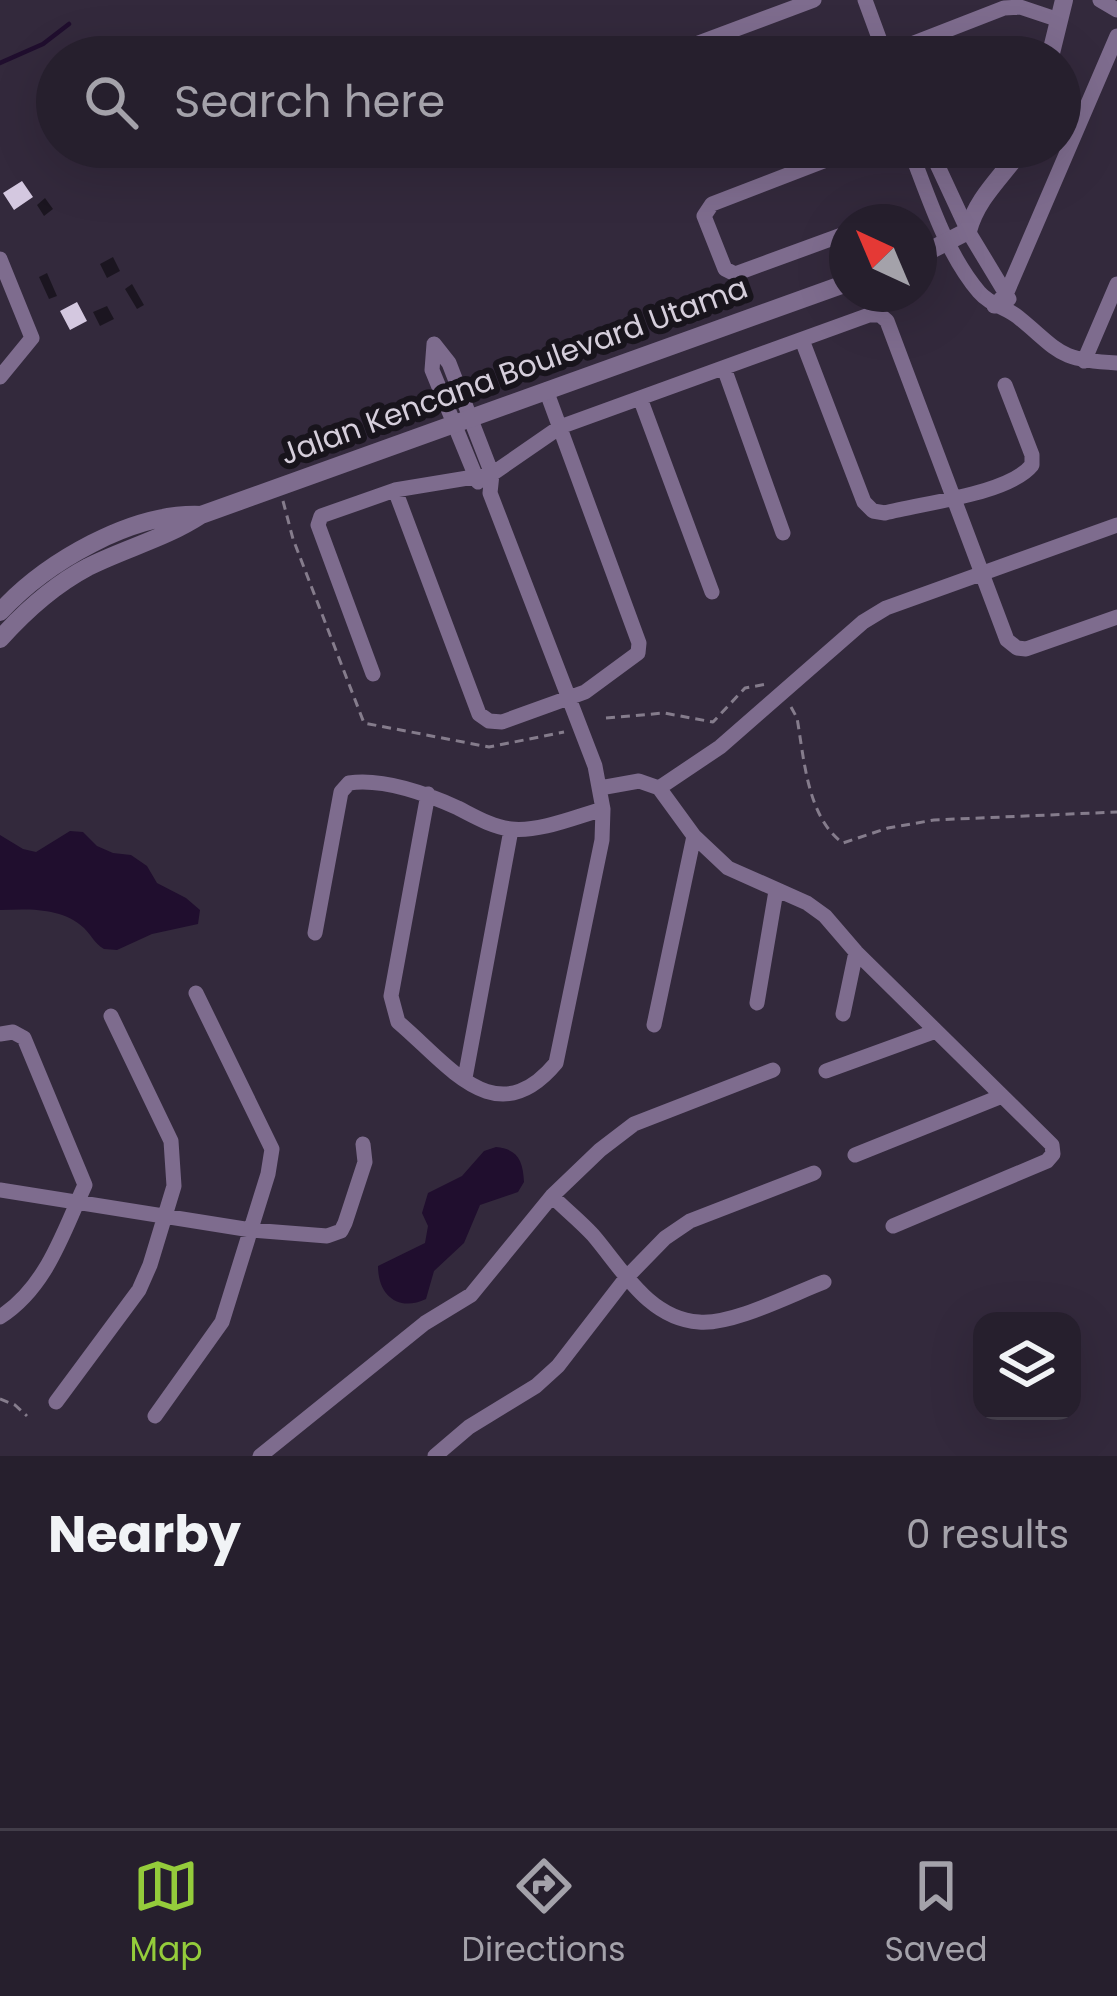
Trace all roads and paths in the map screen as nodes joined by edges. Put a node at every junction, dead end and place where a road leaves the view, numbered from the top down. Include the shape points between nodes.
1 (814, 0) edge
2 (865, 0) edge
3 (1064, 0) edge
4 (1100, 0) edge
5 (1117, 10) edge
6 (1059, 20) junction
7 (717, 36) edge
8 (877, 36) edge
9 (933, 36) edge
10 (1056, 36) edge
11 (1117, 36) edge
12 (1081, 120) edge
13 (805, 168) edge
14 (917, 168) edge
15 (939, 168) edge
16 (1009, 168) edge
17 (1060, 168) edge
18 (968, 231) junction
19 (829, 240) edge
20 (948, 242) junction
21 (937, 247) edge
22 (0, 259) edge
23 (1117, 284) edge
24 (829, 289) edge
25 (1007, 292) junction
26 (994, 306) junction
27 (1013, 313) junction
28 (802, 340) junction
29 (1084, 361) junction
30 (1117, 363) edge
31 (724, 368) junction
32 (0, 377) edge
33 (1005, 385) dead end
34 (547, 390) junction
35 (640, 398) junction
36 (462, 422) junction
37 (560, 427) junction
38 (483, 477) junction
39 (395, 490) junction
40 (955, 496) junction
41 (201, 515) junction
42 (1117, 525) edge
43 (783, 533) dead end
44 (982, 573) junction
45 (712, 592) dead end
46 (0, 612) edge
47 (1117, 617) edge
48 (0, 639) edge
49 (373, 674) dead end
50 (773, 686) dead end
51 (568, 698) junction
52 (790, 706) dead end
53 (606, 718) dead end
54 (600, 788) junction
55 (659, 788) junction
56 (428, 794) junction
57 (603, 809) junction
58 (1117, 812) edge
59 (512, 830) junction
60 (694, 836) junction
61 (776, 891) junction
62 (315, 933) dead end
63 (856, 952) junction
64 (196, 993) dead end
65 (757, 1003) dead end
66 (843, 1014) dead end
67 (110, 1016) dead end
68 (654, 1025) dead end
69 (936, 1030) junction
70 (7, 1033) edge
71 (773, 1070) dead end
72 (826, 1071) dead end
73 (465, 1078) junction
74 (1002, 1096) junction
75 (362, 1144) dead end
76 (855, 1154) dead end
77 (814, 1173) dead end
78 (0, 1190) edge
79 (552, 1196) junction
80 (77, 1203) junction
81 (165, 1217) junction
82 (893, 1226) dead end
83 (251, 1230) junction
84 (626, 1278) junction
85 (824, 1282) dead end
86 (0, 1317) edge
87 (0, 1399) edge
88 (56, 1402) dead end
89 (27, 1416) dead end
90 (155, 1416) dead end
91 (260, 1456) edge
92 (435, 1456) edge

1 - 7 street
2 - 8 street
3 - 6 street
4 - 5 street
6 - 9 street via 1004,8
6 - 10 street
11 - 12 street
13 - 19 street via 712,204 704,217 725,269 736,274
14 - 20 street
15 - 18 street
16 - 18 street via 975,205
17 - 25 street
18 - 20 street
18 - 25 street
20 - 21 street
20 - 26 street
22 - 32 street via 32,338
23 - 29 street
24 - 34 street, Jalan Kencana Boulevard Utama
25 - 26 street
25 - 27 street
26 - 27 street
27 - 29 street via 1054,351
28 - 31 street
28 - 40 street via 864,502 885,513
28 - 40 street via 869,315 887,321
29 - 30 street
31 - 35 street
31 - 43 street
33 - 40 street via 1032,465
34 - 36 street, Jalan Kencana Boulevard Utama
34 - 37 street
35 - 37 street
35 - 45 street
36 - 38 street
36 - 41 street, Jalan Kencana Boulevard Utama
37 - 38 street
37 - 51 street via 639,643 638,653
38 - 39 street
38 - 51 street
39 - 49 street via 321,516 318,525
39 - 51 street via 479,714 502,722
40 - 44 street
41 - 46 street, Jalan Kencana Boulevard Utama via 170,514 80,550
41 - 48 street, Jalan Kencana Boulevard Utama via 70,578
42 - 44 street
44 - 47 street via 1006,640 1017,648
44 - 55 street via 863,622 720,747
50 - 53 path via 746,688 713,722 664,713
51 - 54 street
52 - 58 path via 814,799 843,843 934,820
54 - 55 street via 639,781
54 - 57 street
55 - 60 street
56 - 59 street
56 - 62 street via 361,781 341,792
56 - 73 street via 392,1010
57 - 59 street
57 - 73 street via 556,1064 509,1096 493,1097
59 - 73 street
60 - 61 street via 728,868
60 - 68 street
61 - 63 street via 825,916
61 - 65 street
63 - 66 street
63 - 69 street
64 - 83 street via 272,1149
67 - 81 street via 171,1141
69 - 72 street
69 - 74 street
70 - 80 street via 24,1039 86,1185
71 - 79 street via 634,1124
74 - 76 street
74 - 82 street via 1052,1145 1047,1162
75 - 83 street via 365,1162 340,1231
77 - 84 street via 690,1220
78 - 80 street
79 - 84 street
79 - 91 street via 471,1294
80 - 81 street
80 - 86 street via 56,1256
81 - 83 street
81 - 88 street via 139,1290
83 - 90 street via 222,1322
84 - 85 street via 647,1300 699,1322
84 - 92 street via 558,1366
87 - 89 path

